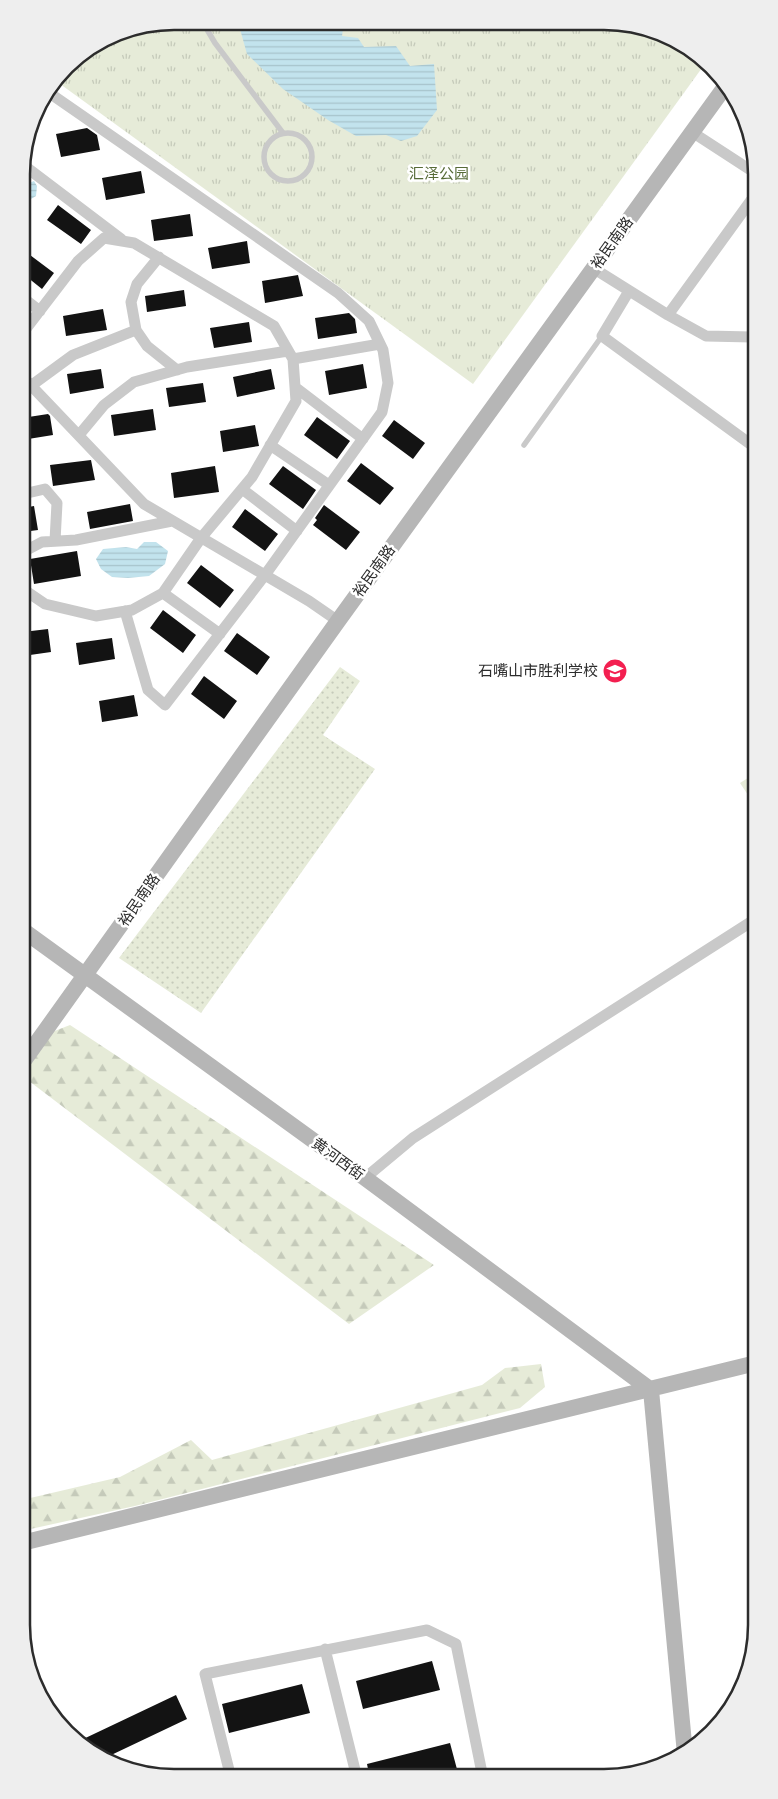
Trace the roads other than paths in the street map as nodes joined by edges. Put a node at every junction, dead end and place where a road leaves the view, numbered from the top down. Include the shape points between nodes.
1 (207, 30) edge
2 (722, 91) edge
3 (53, 96) edge
4 (692, 132) junction
5 (283, 134) junction
6 (748, 168) edge
7 (30, 170) edge
8 (748, 205) edge
9 (122, 240) junction
10 (159, 257) junction
11 (593, 268) junction
12 (629, 291) junction
13 (30, 303) edge
14 (40, 311) junction
15 (668, 315) junction
16 (30, 324) edge
17 (136, 330) junction
18 (602, 336) junction
19 (748, 337) edge
20 (380, 344) junction
21 (290, 355) junction
22 (177, 370) junction
23 (32, 385) joint
24 (295, 388) junction
25 (78, 435) junction
26 (363, 438) junction
27 (748, 443) edge
28 (270, 445) junction
29 (524, 445) dead end
30 (330, 485) junction
31 (242, 489) junction
32 (30, 492) edge
33 (172, 521) junction
34 (297, 531) junction
35 (201, 538) junction
36 (55, 542) junction
37 (30, 548) edge
38 (265, 575) junction
39 (163, 593) junction
40 (30, 594) edge
41 (125, 611) junction
42 (338, 621) junction
43 (220, 634) junction
44 (748, 928) edge
45 (30, 935) edge
46 (86, 975) junction
47 (30, 1051) edge
48 (365, 1178) junction
49 (748, 1365) edge
50 (650, 1390) junction
51 (30, 1541) edge
52 (325, 1649) junction
53 (684, 1745) edge
54 (229, 1769) edge
55 (355, 1769) edge
56 (481, 1769) edge

1 - 5 lane
2 - 4 street, 裕民南路
3 - 20 street via 338,294 369,321
4 - 6 street
4 - 11 street, 裕民南路
5 - 5 lane via 272,139 264,156 271,173 288,181 305,174 313,157 306,140 298,134
7 - 9 street
8 - 15 street
9 - 10 street
9 - 14 street via 104,238 78,261
10 - 17 street via 137,284 131,302
10 - 21 street via 274,326
11 - 12 street
11 - 42 street, 裕民南路
12 - 15 street
12 - 18 street
13 - 14 street
14 - 16 street
15 - 19 street via 706,336
17 - 22 street via 147,346
17 - 23 street via 73,355
18 - 27 street
18 - 29 lane
20 - 21 street
20 - 26 street via 388,383 382,412
21 - 22 street
21 - 24 street
22 - 25 street via 134,382 104,405
23 - 25 street
24 - 26 street
24 - 28 street via 296,400
25 - 33 street via 144,504
26 - 30 street
28 - 30 street
28 - 31 street
30 - 34 street
31 - 34 street
31 - 35 street
32 - 36 street via 45,489 57,503
33 - 35 street
33 - 36 street
34 - 38 street
35 - 38 street
35 - 39 street
36 - 37 street via 42,542
38 - 42 street
38 - 43 street
39 - 41 street
39 - 43 street
40 - 41 street via 44,604 96,616
41 - 43 street via 148,690 165,705
42 - 46 street, 裕民南路
44 - 48 street via 412,1138
45 - 46 street, 黄河西街
46 - 47 street, 裕民南路
46 - 48 street, 黄河西街
48 - 50 street, 黄河西街
49 - 50 street
50 - 51 street
50 - 53 street
52 - 54 street via 205,1674
52 - 55 street
52 - 56 street via 427,1630 456,1644

